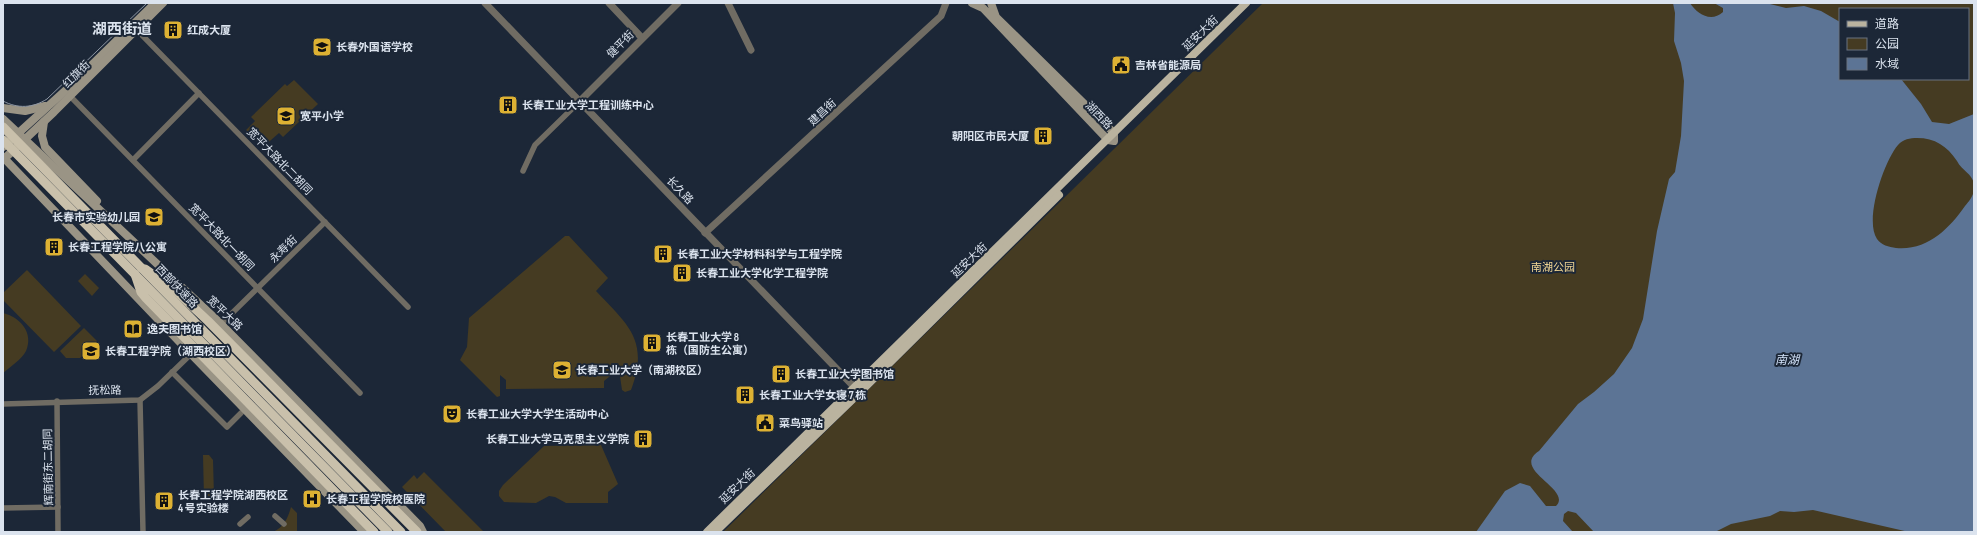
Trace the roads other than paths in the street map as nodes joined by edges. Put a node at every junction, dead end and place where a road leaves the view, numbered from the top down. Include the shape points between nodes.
1 (155, 3) edge
2 (163, 3) edge
3 (485, 3) edge
4 (609, 3) edge
5 (678, 3) edge
6 (728, 3) edge
7 (946, 3) edge
8 (972, 3) edge
9 (991, 3) edge
10 (1246, 3) edge
11 (1254, 3) edge
12 (136, 30) junction
13 (642, 38) junction
14 (751, 50) dead end
15 (199, 93) junction
16 (70, 96) junction
17 (579, 102) junction
18 (50, 104) junction
19 (3, 108) edge
20 (3, 119) edge
21 (44, 122) junction
22 (3, 127) edge
23 (17, 134) junction
24 (1112, 138) junction
25 (3, 140) edge
26 (24, 140) junction
27 (3, 147) edge
28 (3, 159) edge
29 (133, 160) junction
30 (523, 171) dead end
31 (105, 216) junction
32 (325, 222) junction
33 (705, 232) junction
34 (139, 271) junction
35 (258, 288) junction
36 (408, 307) dead end
37 (221, 324) junction
38 (191, 354) junction
39 (172, 372) junction
40 (857, 390) junction
41 (360, 393) dead end
42 (140, 400) junction
43 (57, 401) junction
44 (3, 404) edge
45 (241, 412) dead end
46 (58, 507) junction
47 (3, 508) edge
48 (275, 516) dead end
49 (248, 517) dead end
50 (240, 524) dead end
51 (284, 524) dead end
52 (58, 532) edge
53 (142, 532) edge
54 (364, 532) edge
55 (374, 532) edge
56 (388, 532) edge
57 (401, 532) edge
58 (417, 532) edge
59 (423, 532) edge
60 (707, 532) edge
61 (715, 532) edge

1 - 18 main road, 红旗街
2 - 12 main road, 红旗街
3 - 17 street, 长久路
4 - 13 street
5 - 13 street, 健平街
6 - 14 street
7 - 33 street, 建昌街 via 941,16
8 - 24 main road, 湖西路 via 983,8
9 - 24 main road, 湖西路 via 996,17
10 - 24 main road, 延安大街
11 - 24 main road, 延安大街
12 - 15 street, 宽平大路北二胡同
12 - 16 main road, 红旗街
13 - 17 street, 健平街
15 - 29 street
15 - 32 street, 宽平大路北二胡同
16 - 21 main road, 红旗街
16 - 29 street, 宽平大路北一胡同
17 - 30 street via 535,145
17 - 33 street, 长久路
18 - 19 main road via 25,111
18 - 23 main road, 红旗街
20 - 23 main road, 宽平大路
21 - 26 main road, 红旗街
21 - 31 main road via 42,136 45,147 96,200
22 - 34 highway, 西部快速路, bridge
23 - 26 main road, 宽平大路
23 - 27 main road, 红旗街
24 - 40 main road, 延安大街
25 - 34 highway, 西部快速路, bridge
26 - 28 main road, 红旗街
26 - 31 main road, 宽平大路
28 - 38 main road
29 - 35 street, 宽平大路北一胡同
31 - 37 main road, 宽平大路
32 - 35 street, 永寿街
32 - 36 street, 宽平大路北二胡同
33 - 40 street, 长久路
34 - 55 highway via 142,292 146,298
34 - 56 highway, 西部快速路, bridge
34 - 57 highway, 西部快速路, bridge
34 - 58 highway, bridge via 176,291 208,321
35 - 37 street, 永寿街
35 - 41 street, 宽平大路北一胡同
37 - 59 main road, 宽平大路 via 420,526
38 - 39 street
38 - 54 main road
39 - 42 street
39 - 45 street via 227,427
40 - 60 main road, 延安大街
40 - 61 main road, 延安大街
42 - 43 street, 抚松路
42 - 53 street
43 - 44 street, 抚松路
43 - 46 street, 辉南街东二胡同
46 - 47 street
46 - 52 street, 辉南街东二胡同
48 - 51 street
49 - 50 street

